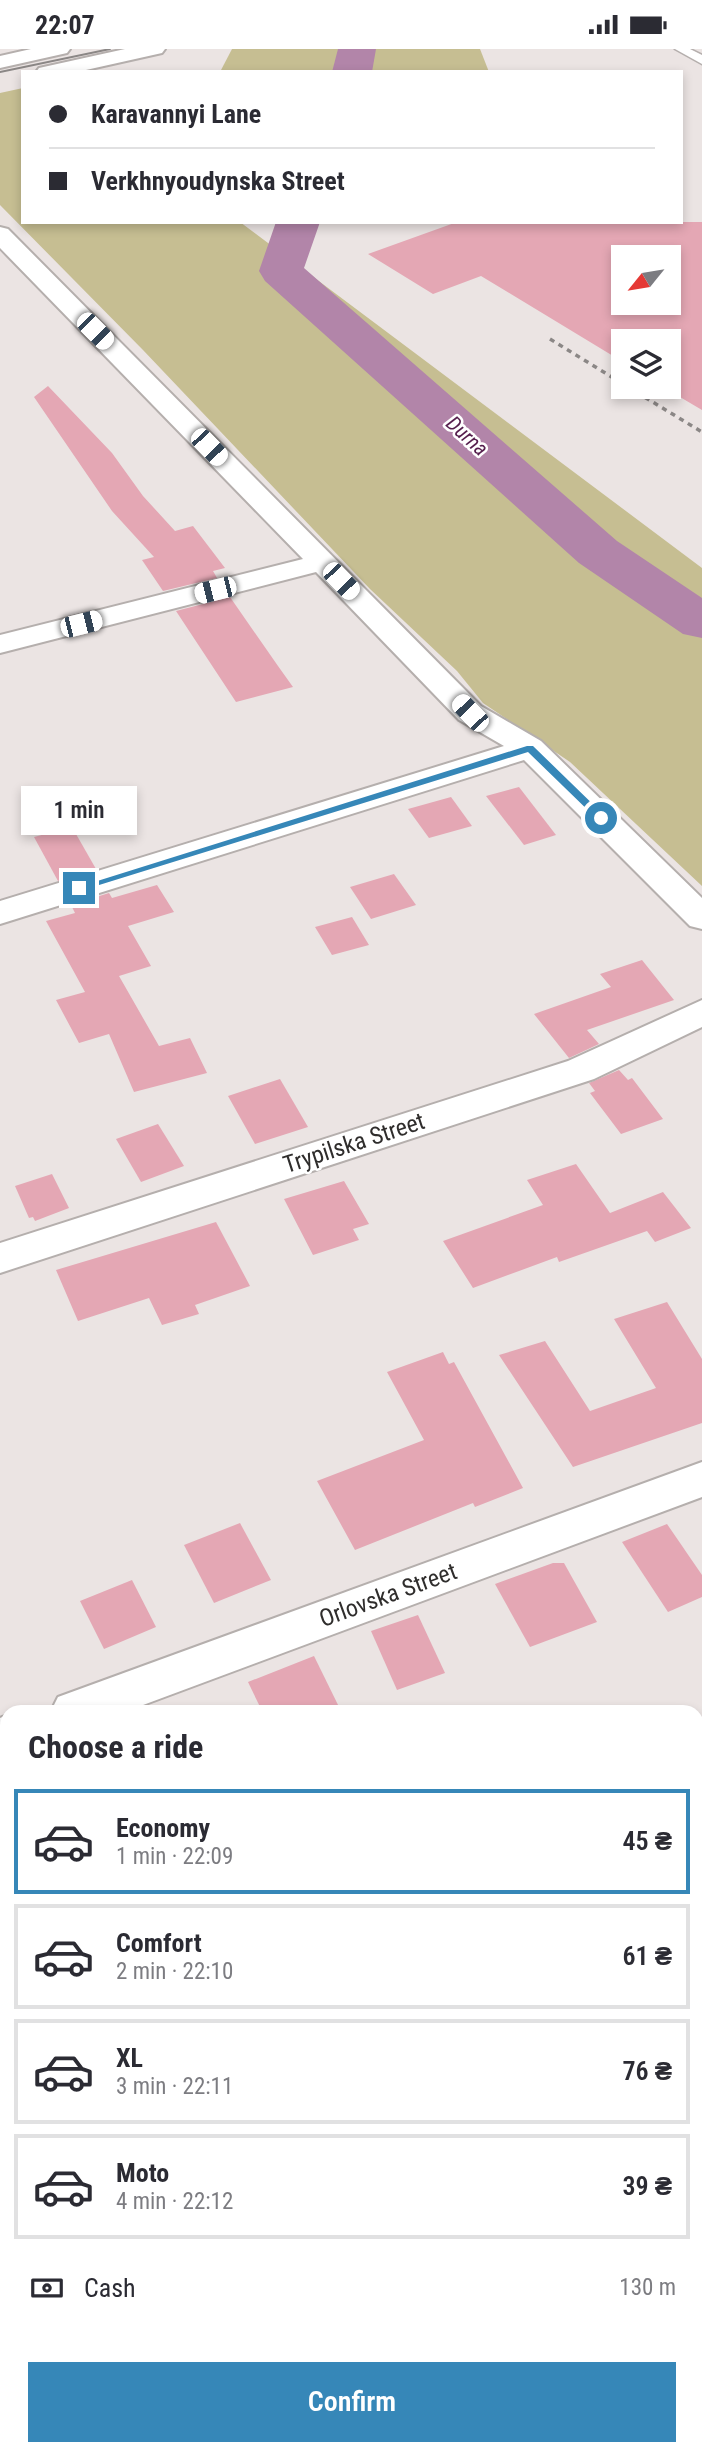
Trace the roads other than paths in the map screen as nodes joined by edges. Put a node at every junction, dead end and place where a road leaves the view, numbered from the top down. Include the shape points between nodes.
1 (60, 49) edge
2 (155, 49) edge
3 (681, 49) edge
4 (702, 60) edge
5 (0, 62) edge
6 (55, 70) edge
7 (21, 76) edge
8 (0, 81) edge
9 (0, 234) edge
10 (323, 562) junction
11 (0, 644) edge
12 (530, 748) junction
13 (0, 913) edge
14 (702, 918) edge
15 (702, 1011) edge
16 (0, 1258) edge
17 (702, 1479) edge
18 (90, 1705) edge

1 - 5 street
2 - 6 street
3 - 4 lane
7 - 8 street
9 - 10 street
10 - 11 street
10 - 12 street via 470,713
12 - 13 street
12 - 14 street
15 - 16 street, Trypilska Street via 581,1070
17 - 18 street, Orlovska Street

